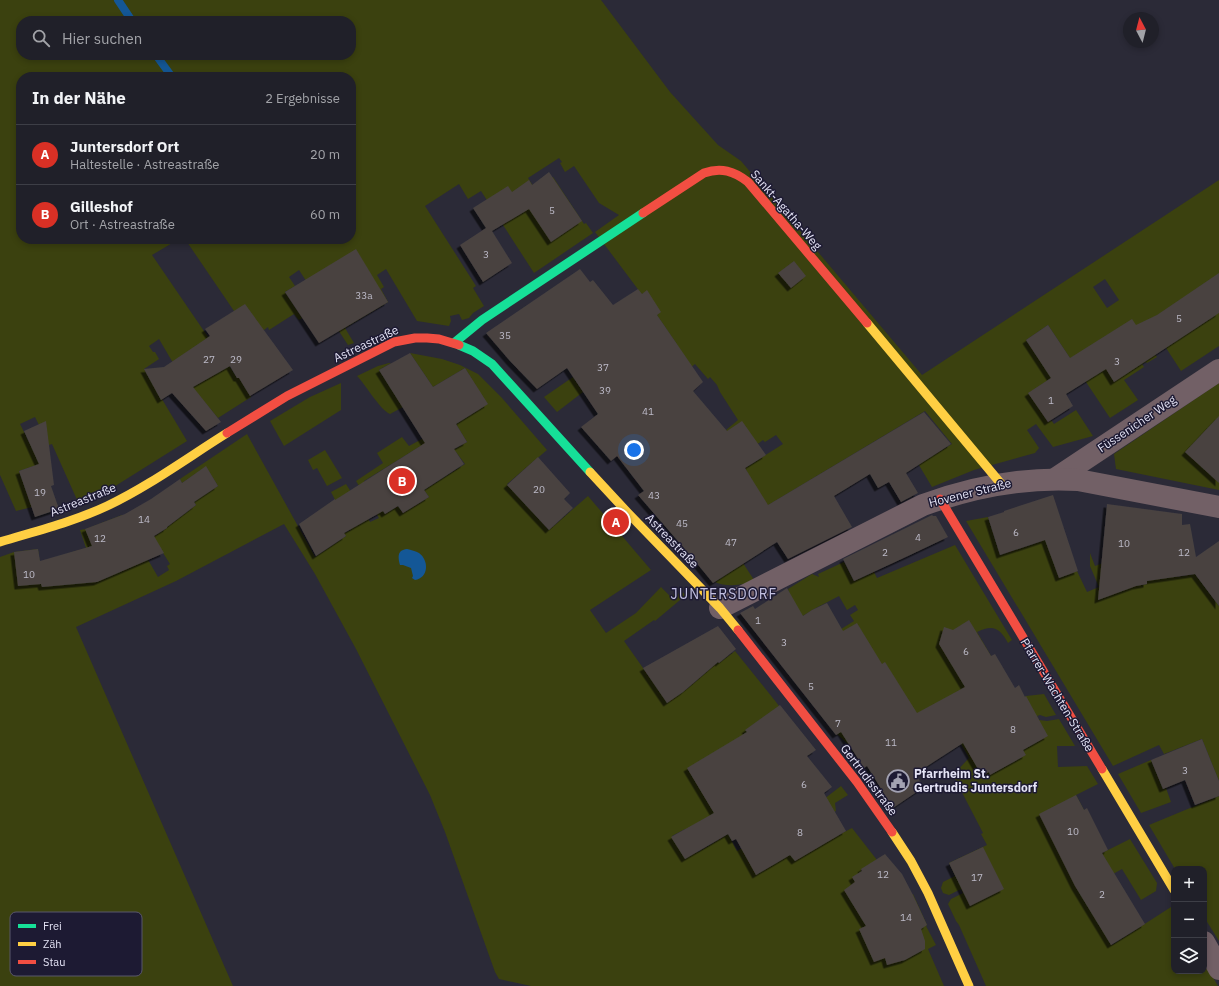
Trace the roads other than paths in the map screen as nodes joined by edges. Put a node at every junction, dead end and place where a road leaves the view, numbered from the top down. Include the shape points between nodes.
1 (454, 343) junction
2 (1219, 370) edge
3 (1055, 478) junction
4 (1002, 485) junction
5 (940, 499) junction
6 (1219, 507) edge
7 (0, 542) edge
8 (720, 608) junction
9 (1171, 885) edge
10 (1207, 947) edge
11 (1219, 969) edge
12 (969, 986) edge

1 - 4 street, Sankt-Agatha-Weg via 482,320 704,173 717,169 730,170 748,182
1 - 7 street, Astreastraße via 424,337 403,339 393,343 260,412 114,502 80,517
1 - 8 street, Astreastraße via 492,364 628,513
2 - 3 street, Füssenicher Weg
3 - 4 street, Hovener Straße
3 - 6 street, Hovener Straße via 1078,480
4 - 5 street, Hovener Straße
5 - 8 street, Hovener Straße via 911,510
5 - 9 street, Pfarrer-Wachten-Straße
8 - 12 street, Gertrudisstraße via 885,821 911,861 928,894
10 - 11 street

